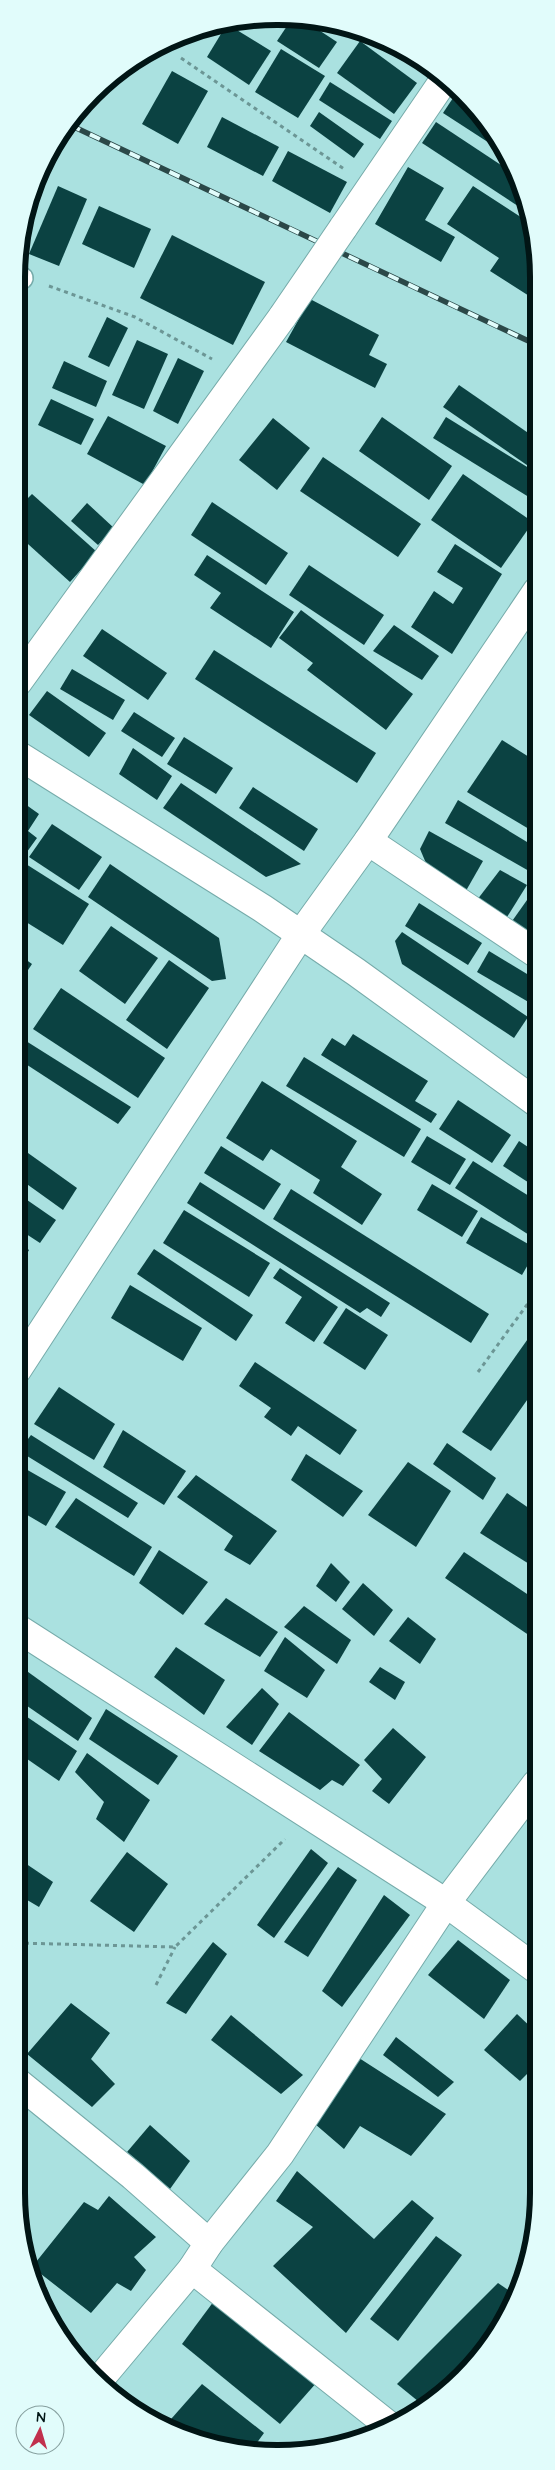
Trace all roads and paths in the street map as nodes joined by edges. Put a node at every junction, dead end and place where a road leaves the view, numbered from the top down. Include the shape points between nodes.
1 (181, 58) dead end
2 (441, 85) edge
3 (371, 188) junction
4 (25, 280) edge
5 (241, 375) junction
6 (530, 600) edge
7 (25, 672) edge
8 (25, 759) edge
9 (368, 841) junction
10 (301, 934) junction
11 (530, 950) edge
12 (530, 1099) edge
13 (530, 1299) edge
14 (25, 1358) edge
15 (478, 1372) dead end
16 (25, 1633) edge
17 (530, 1792) edge
18 (309, 1816) junction
19 (446, 1903) junction
20 (25, 1943) edge
21 (175, 1946) junction
22 (530, 1964) edge
23 (156, 1985) dead end
24 (25, 2088) edge
25 (210, 2243) junction
26 (192, 2269) junction
27 (103, 2375) edge
28 (384, 2421) edge

1 - 3 path
2 - 3 street
3 - 5 street, bridge
4 - 5 path via 135,317
5 - 7 street
6 - 9 street
8 - 10 street
9 - 10 street
9 - 11 street
10 - 12 street
10 - 14 street
13 - 15 path
16 - 18 street
17 - 19 street
18 - 19 street
18 - 21 path
19 - 22 street
19 - 25 street via 280,2154
20 - 21 path
21 - 23 path
24 - 25 street
25 - 26 street
26 - 27 street
26 - 28 street

